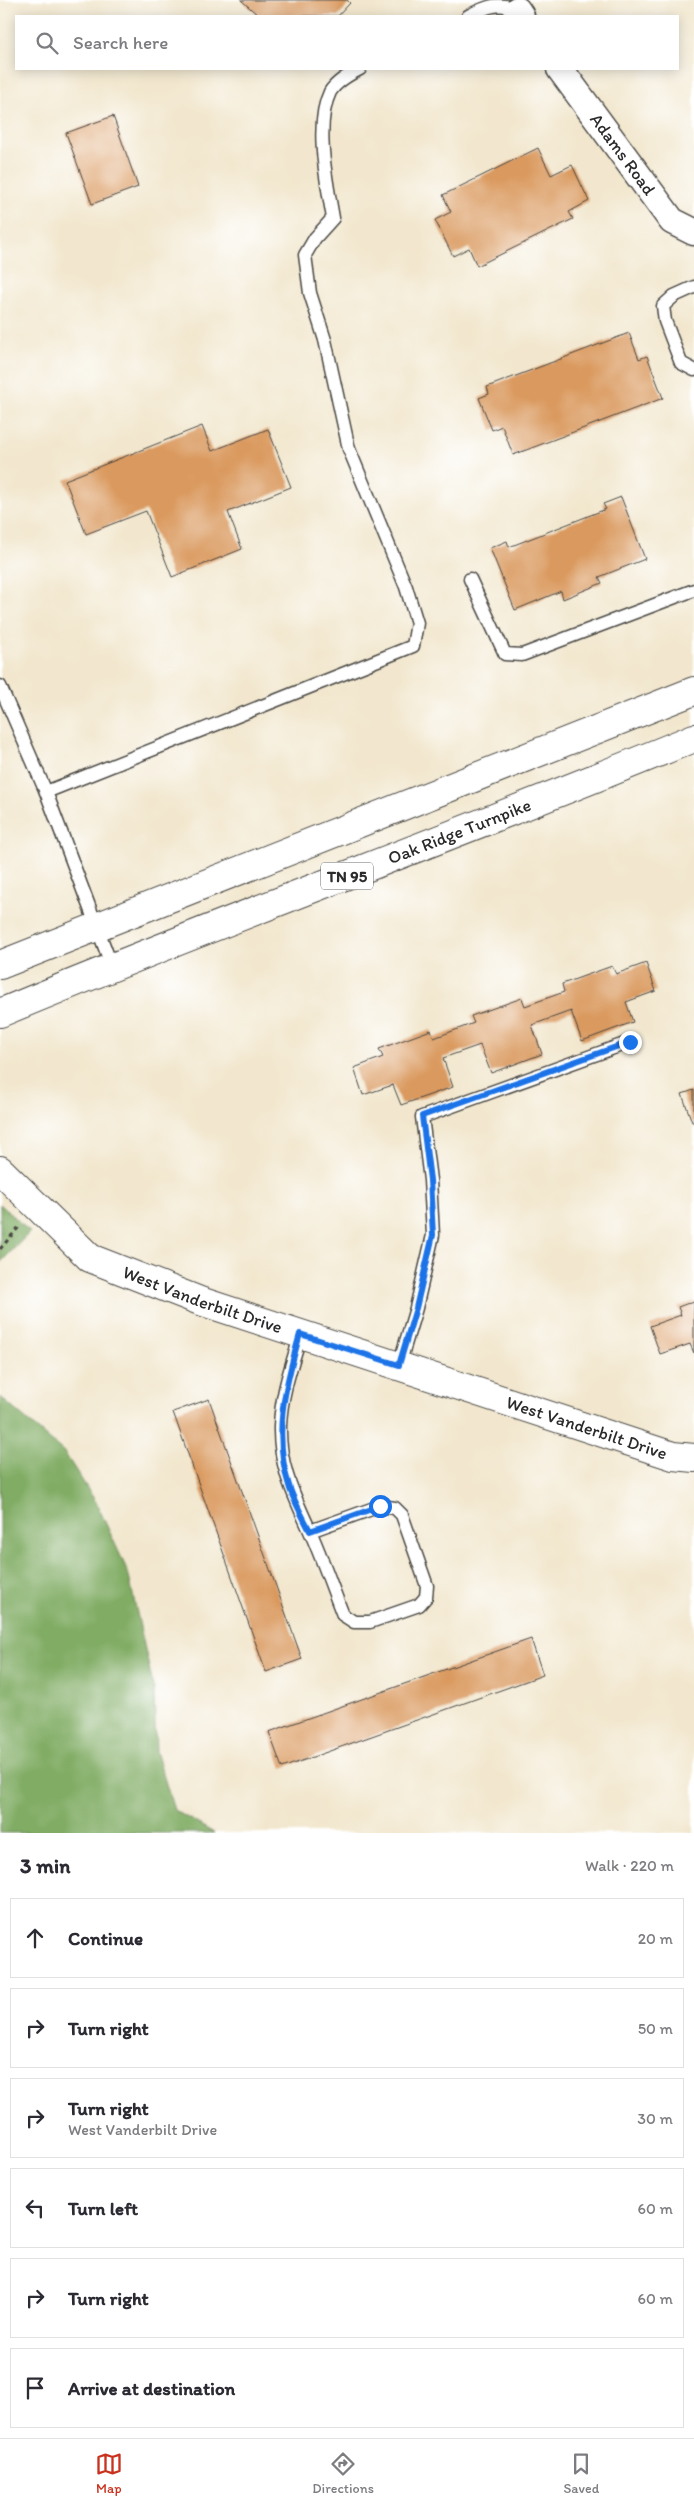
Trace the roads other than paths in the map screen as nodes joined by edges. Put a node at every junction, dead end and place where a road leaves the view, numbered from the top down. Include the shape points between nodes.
1 (519, 13) edge
2 (470, 15) edge
3 (358, 70) edge
4 (561, 70) edge
5 (694, 232) edge
6 (694, 287) edge
7 (694, 370) edge
8 (470, 580) dead end
9 (694, 590) edge
10 (0, 686) edge
11 (694, 691) edge
12 (694, 738) edge
13 (46, 792) junction
14 (96, 926) junction
15 (0, 965) edge
16 (112, 966) junction
17 (0, 1013) edge
18 (630, 1042) dead end
19 (0, 1170) edge
20 (300, 1334) junction
21 (399, 1365) junction
22 (694, 1458) edge
23 (310, 1531) junction

1 - 2 lane via 508,6 492,4
3 - 13 lane via 347,75 330,92 322,122 333,218 305,255 310,293 325,340 349,449 406,587 417,623 413,646
4 - 5 street, Adams Road via 672,221
6 - 7 lane via 674,296 663,306 665,321 681,363
8 - 9 lane via 505,654 522,655
10 - 13 lane
11 - 14 main road
12 - 16 main road, Oak Ridge Turnpike / TN 95
13 - 14 lane
14 - 15 main road
14 - 16 lane
16 - 17 main road, Oak Ridge Turnpike / TN 95
18 - 21 lane via 422,1116 433,1235
19 - 20 main road, West Vanderbilt Drive via 90,1258 200,1301
20 - 21 main road, West Vanderbilt Drive
20 - 23 lane via 285,1388 280,1426 282,1462 290,1490
21 - 22 main road, West Vanderbilt Drive via 673,1456
23 - 23 lane via 343,1615 354,1622 379,1619 419,1605 426,1597 428,1586 402,1515 395,1508 380,1506

